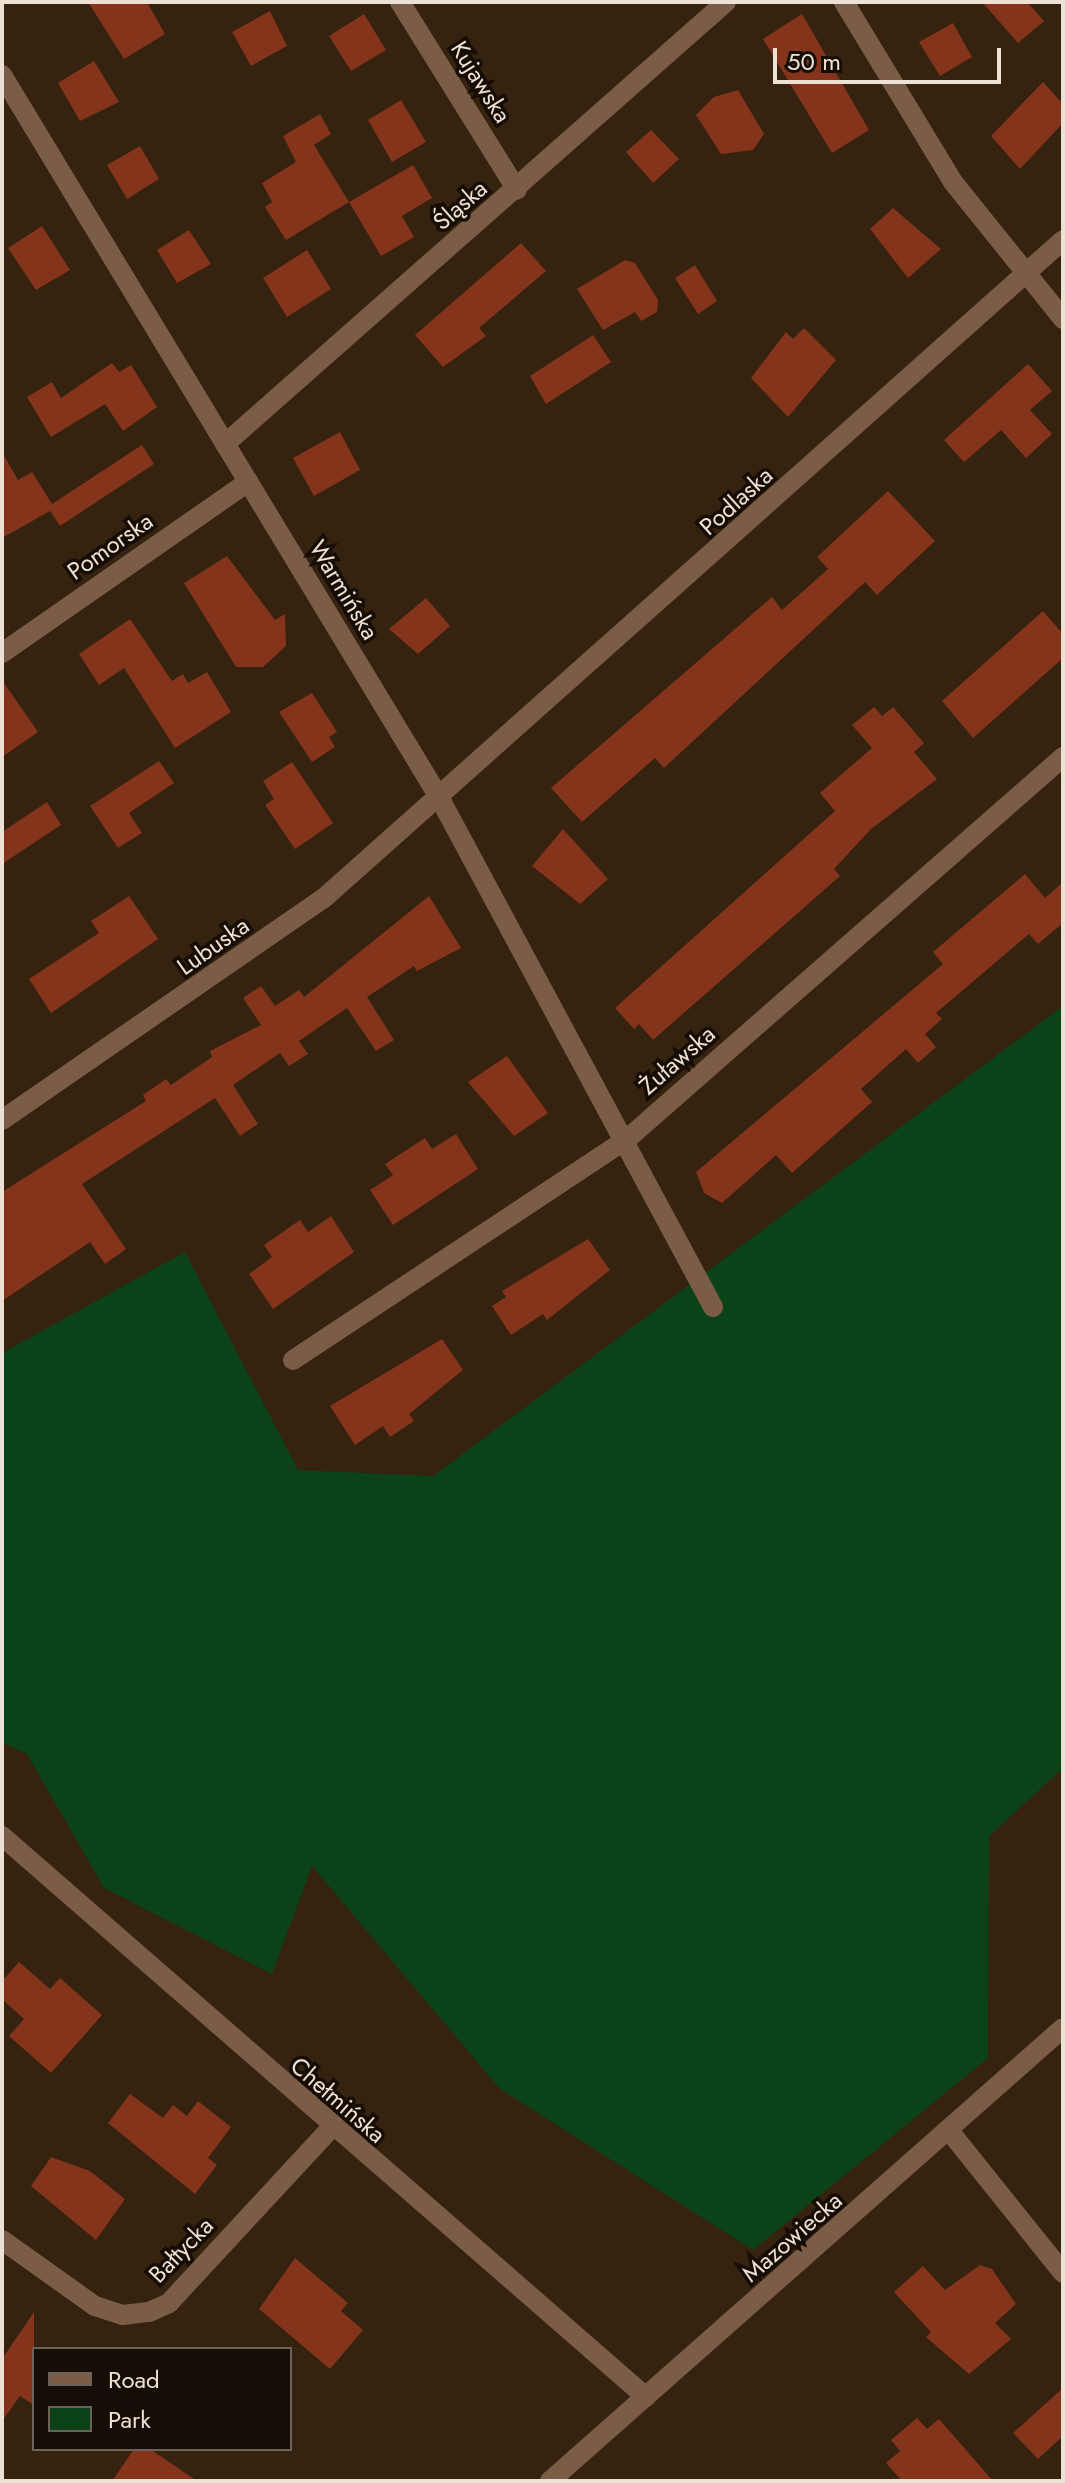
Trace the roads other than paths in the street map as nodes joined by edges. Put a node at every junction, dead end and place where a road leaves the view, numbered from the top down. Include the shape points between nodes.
1 (400, 2) edge
2 (726, 2) edge
3 (844, 2) edge
4 (2, 75) edge
5 (517, 190) junction
6 (1063, 240) edge
7 (1026, 277) junction
8 (1063, 319) edge
9 (225, 444) junction
10 (248, 482) junction
11 (2, 653) edge
12 (1063, 757) edge
13 (439, 797) junction
14 (2, 1120) edge
15 (626, 1140) junction
16 (713, 1307) dead end
17 (293, 1360) dead end
18 (2, 1836) edge
19 (1063, 2028) edge
20 (330, 2129) junction
21 (951, 2133) junction
22 (2, 2240) edge
23 (1063, 2273) edge
24 (646, 2397) junction
25 (550, 2481) edge

1 - 5 street, Kujawska
2 - 5 street, Śląska
3 - 7 street via 953,182
4 - 9 street, Warmińska
5 - 9 street, Śląska
6 - 7 street, Podlaska
7 - 8 street
7 - 13 street, Podlaska
9 - 10 street, Warmińska
10 - 11 street, Pomorska
10 - 13 street, Warmińska
12 - 15 street, Żuławska
13 - 14 street, Lubuska via 324,898
13 - 15 street, Warmińska
15 - 16 street, Warmińska
15 - 17 street, Żuławska
18 - 20 street, Chełmińska
19 - 21 street, Mazowiecka
20 - 22 street, Bałtycka via 169,2303 149,2312 123,2315 95,2306
20 - 24 street, Chełmińska via 578,2332
21 - 23 street
21 - 24 street, Mazowiecka
24 - 25 street, Mazowiecka

